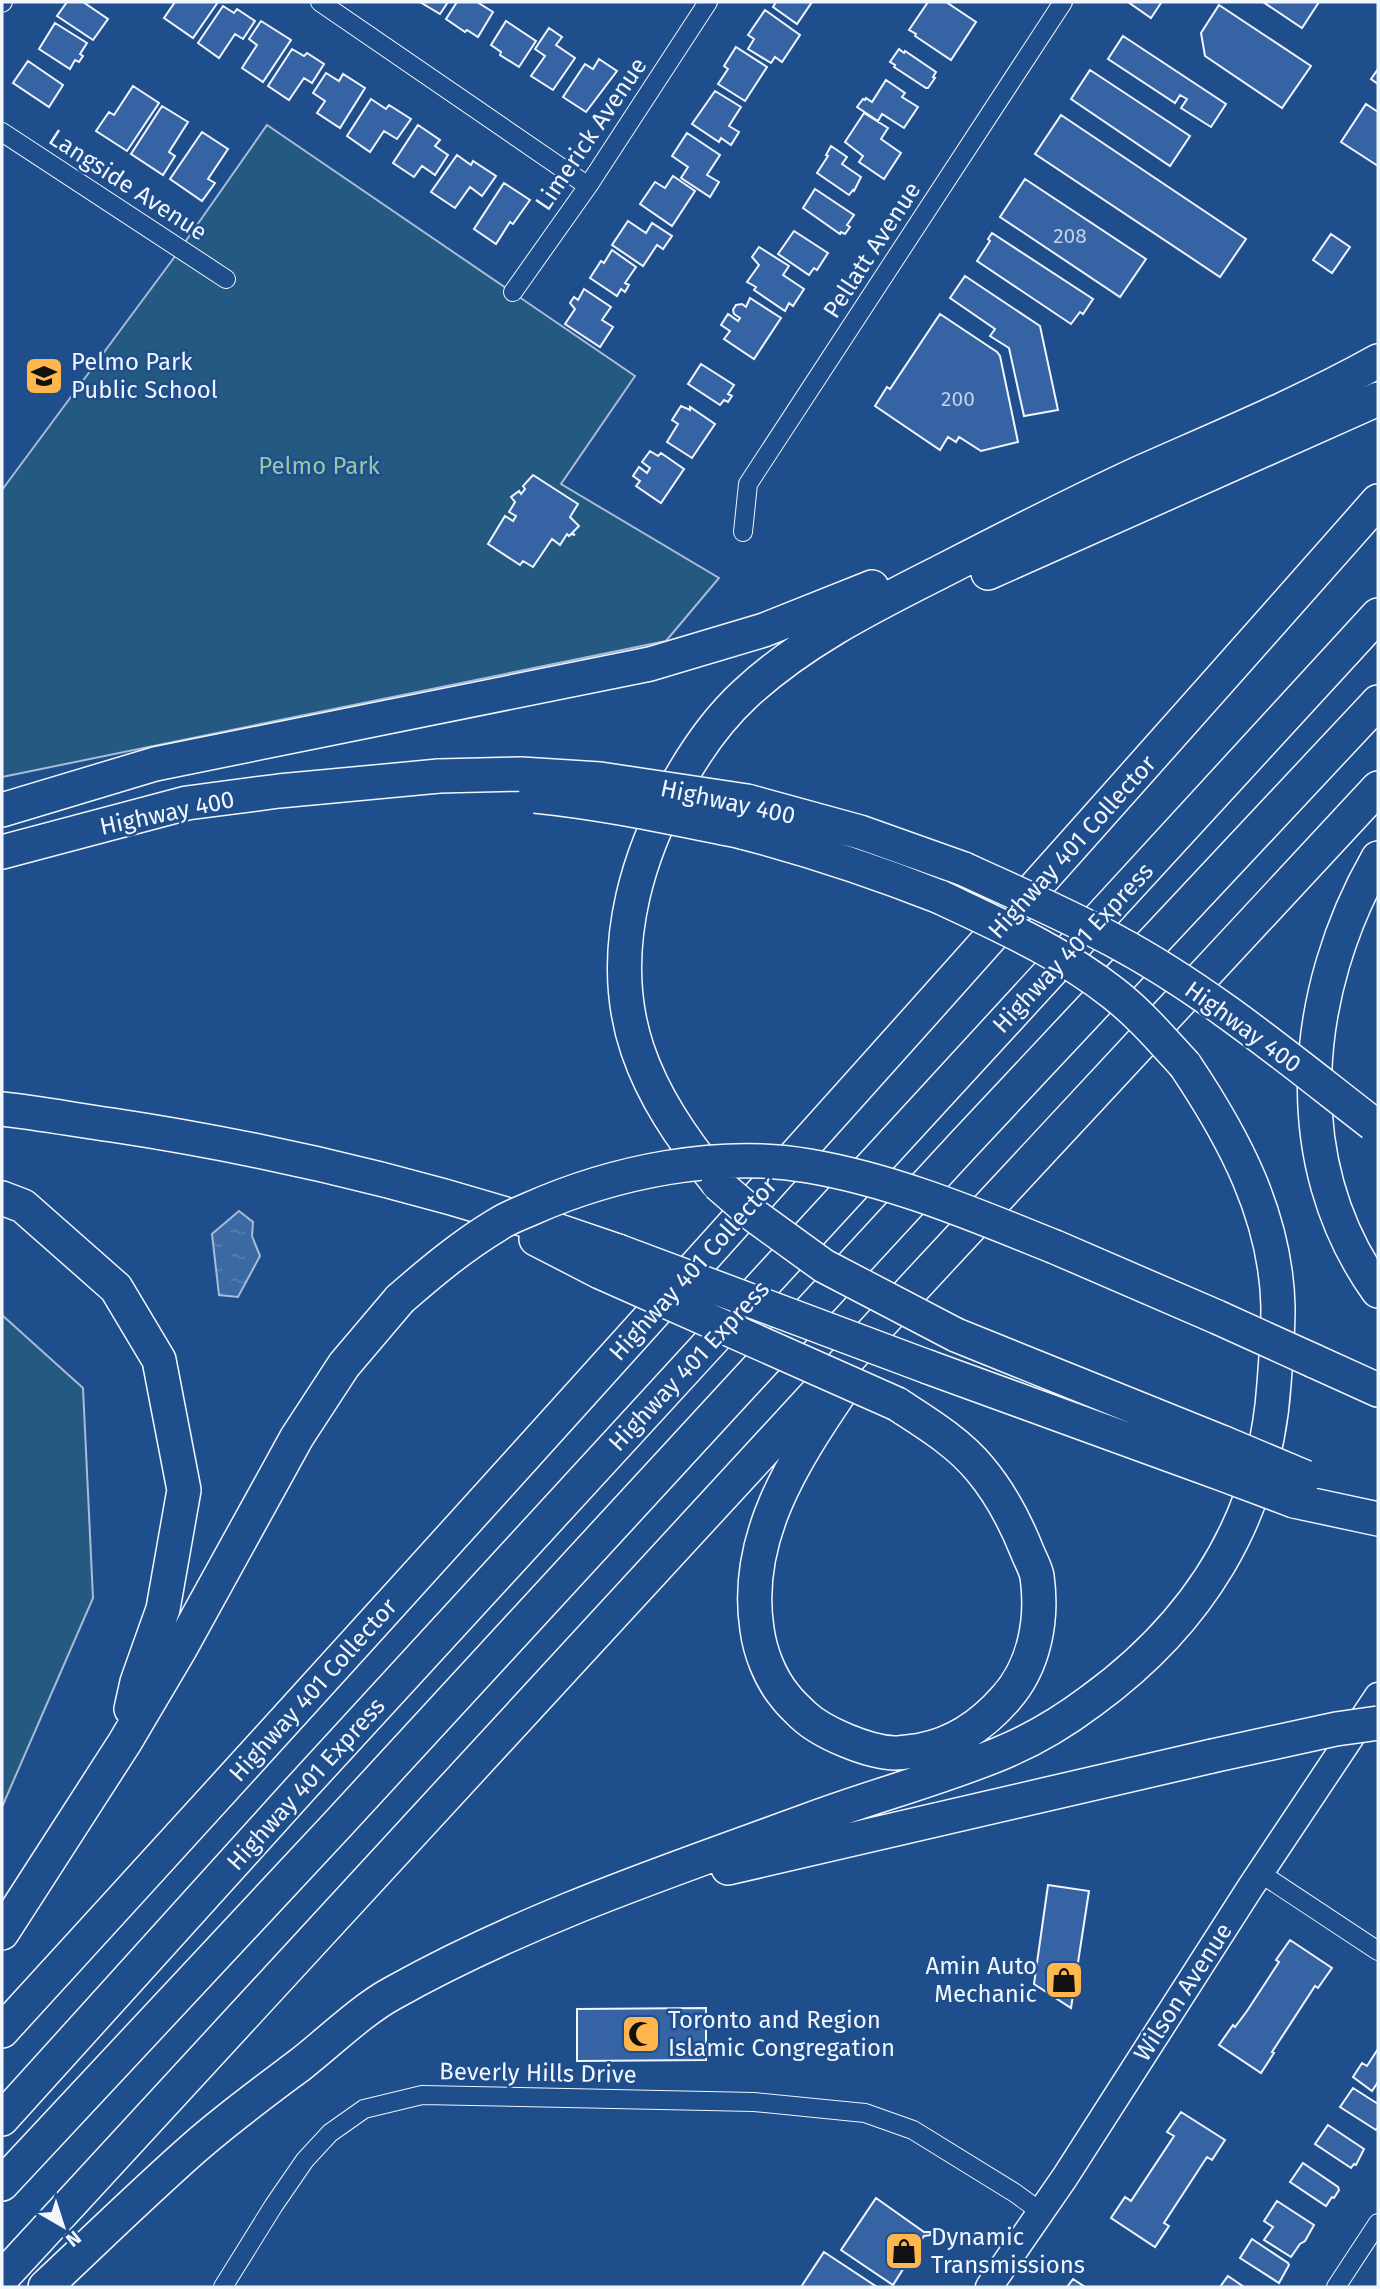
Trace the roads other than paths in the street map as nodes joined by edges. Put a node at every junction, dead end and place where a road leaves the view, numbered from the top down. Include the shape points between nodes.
1 (320, 2) edge
2 (708, 2) edge
3 (1063, 2) edge
4 (2, 132) edge
5 (588, 186) junction
6 (226, 279) dead end
7 (513, 292) dead end
8 (1378, 361) edge
9 (1378, 399) edge
10 (1378, 501) edge
11 (1073, 506) junction
12 (743, 532) dead end
13 (1378, 615) edge
14 (1378, 702) edge
15 (684, 774) junction
16 (1378, 788) edge
17 (2, 810) edge
18 (745, 817) junction
19 (2, 852) edge
20 (1378, 858) edge
21 (2, 1110) edge
22 (1375, 1127) edge
23 (2, 1198) edge
24 (609, 1261) junction
25 (919, 1282) junction
26 (1378, 1291) edge
27 (1378, 1390) edge
28 (1219, 1457) junction
29 (1299, 1489) junction
30 (1378, 1514) edge
31 (1378, 1520) edge
32 (1378, 1696) edge
33 (1378, 1723) edge
34 (125, 1742) junction
35 (1260, 1874) junction
36 (606, 1896) junction
37 (2, 1933) edge
38 (1378, 1951) edge
39 (2, 2031) edge
40 (2, 2119) edge
41 (2, 2185) edge
42 (1041, 2212) junction
43 (1378, 2223) edge
44 (2, 2278) edge
45 (45, 2287) edge
46 (223, 2287) edge
47 (989, 2287) edge
48 (1336, 2287) edge

1 - 5 street
2 - 5 street, Limerick Avenue
3 - 12 street, Pellatt Avenue via 748,484
4 - 6 street, Langside Avenue
5 - 7 street, Limerick Avenue
8 - 11 highway
9 - 15 highway via 1020,557 841,648 728,734
10 - 39 highway, Highway 401 Collector via 966,967
11 - 15 highway via 811,643 744,695 714,728
11 - 17 highway via 713,647 591,678 155,764
13 - 40 highway, Highway 401 Express
14 - 41 highway, Highway 401 Express
15 - 28 highway, bridge via 638,872 623,961 633,1038 647,1077 691,1150 718,1184 824,1266 900,1308
16 - 25 highway
18 - 19 highway, Highway 400, bridge via 654,813 440,783 279,791 187,803
18 - 22 highway, Highway 400, bridge via 860,832 964,869 1044,905 1115,940 1182,982 1248,1027
18 - 36 highway, bridge via 810,849 940,897 1038,944 1089,975 1136,1012 1185,1065 1224,1127 1254,1188 1270,1246 1278,1305 1272,1411 1260,1469 1226,1555 1165,1637 1121,1679 1066,1719 1001,1754 826,1813
20 - 26 highway via 1346,923 1321,1006 1314,1108 1333,1200
21 - 24 highway via 166,1133 308,1161 472,1205
23 - 34 highway via 23,1206 116,1288 159,1360 184,1490 163,1609 137,1682
24 - 25 highway, bridge via 897,1404 942,1434 980,1468 1012,1514 1036,1573 1039,1615 1032,1652 1017,1686 974,1728 949,1741 894,1753 857,1745 814,1725 785,1696 759,1643 754,1589 765,1529 786,1481 842,1390
24 - 28 highway, bridge
25 - 44 highway
27 - 34 highway, bridge via 1055,1247 933,1198 872,1180 763,1162 714,1162 635,1175 555,1198 499,1223 400,1298 344,1365 297,1437
28 - 29 highway, bridge
29 - 30 highway
29 - 31 highway
32 - 35 main road, Wilson Avenue
33 - 36 highway, bridge via 1212,1756
34 - 37 highway
35 - 38 street
35 - 42 main road, Wilson Avenue
36 - 45 highway via 500,1939 388,1995 196,2146
42 - 46 street, Beverly Hills Drive via 913,2130 865,2113 754,2102 422,2095 364,2109 330,2133 305,2160
42 - 47 main road, Wilson Avenue
43 - 48 street

